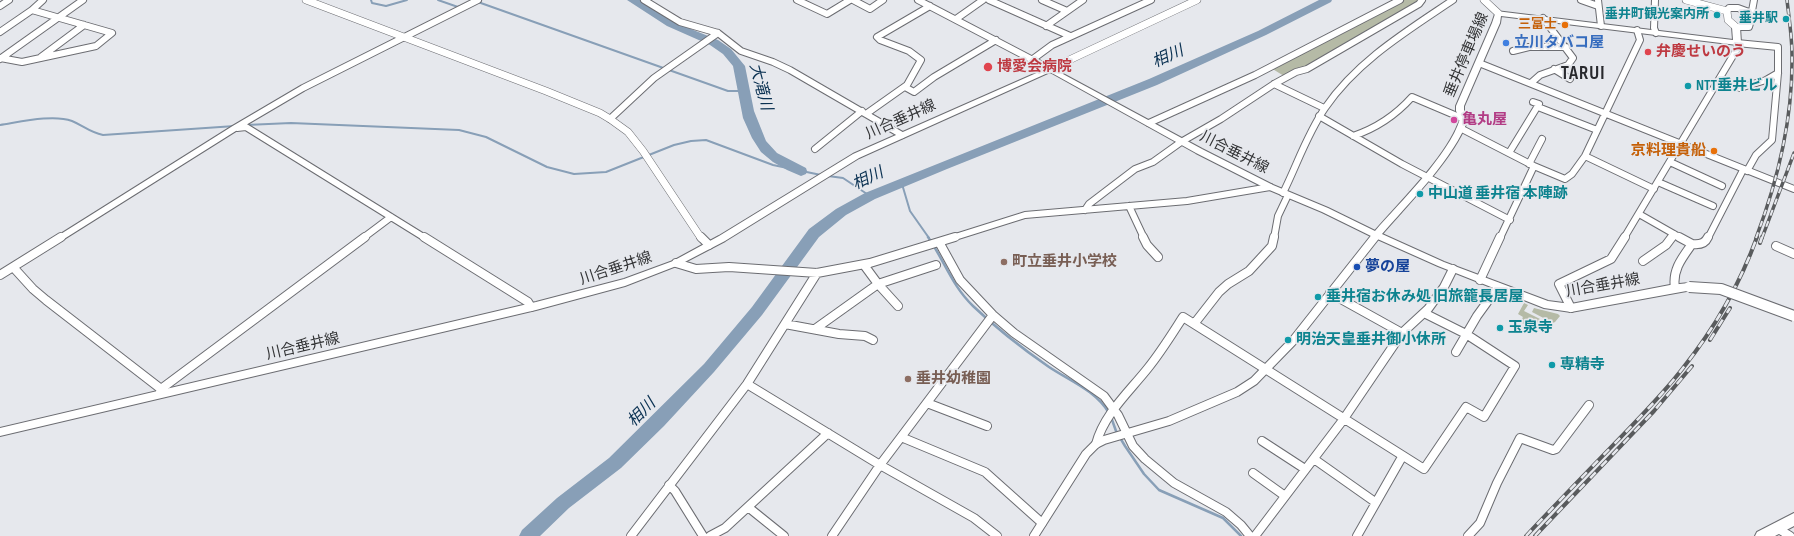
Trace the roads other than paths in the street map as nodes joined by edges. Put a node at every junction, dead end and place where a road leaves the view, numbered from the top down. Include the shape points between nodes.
1 (9, 0) edge
2 (43, 0) edge
3 (82, 0) edge
4 (306, 0) edge
5 (478, 0) edge
6 (644, 0) edge
7 (797, 0) edge
8 (850, 0) edge
9 (853, 0) edge
10 (883, 0) edge
11 (918, 0) edge
12 (984, 0) edge
13 (989, 0) edge
14 (1042, 0) edge
15 (1083, 0) edge
16 (1151, 0) edge
17 (1197, 0) edge
18 (1400, 0) edge
19 (1422, 0) edge
20 (1453, 0) edge
21 (1484, 0) edge
22 (1581, 0) edge
23 (1655, 0) edge
24 (1686, 0) edge
25 (1754, 0) edge
26 (1598, 3) edge
27 (0, 6) edge
28 (930, 6) junction
29 (32, 10) junction
30 (1067, 11) junction
31 (1727, 11) junction
32 (1749, 12) junction
33 (1498, 13) junction
34 (58, 17) junction
35 (1543, 18) junction
36 (956, 19) junction
37 (84, 25) junction
38 (1046, 26) junction
39 (1601, 26) junction
40 (1736, 27) junction
41 (1637, 30) junction
42 (0, 32) edge
43 (1656, 32) junction
44 (717, 34) junction
45 (1070, 36) junction
46 (404, 37) junction
47 (996, 40) junction
48 (1737, 43) junction
49 (1566, 47) junction
50 (1513, 51) dead end
51 (0, 58) edge
52 (40, 58) junction
53 (1033, 59) junction
54 (1479, 63) junction
55 (1554, 70) junction
56 (1054, 71) junction
57 (1778, 73) junction
58 (1570, 79) dead end
59 (1531, 83) junction
60 (1274, 84) junction
61 (905, 87) junction
62 (1740, 88) dead end
63 (1532, 102) dead end
64 (1538, 107) junction
65 (1324, 108) junction
66 (864, 113) junction
67 (1605, 114) junction
68 (1319, 116) junction
69 (610, 119) junction
70 (1464, 119) junction
71 (1146, 122) junction
72 (235, 128) junction
73 (1462, 129) junction
74 (1597, 130) junction
75 (902, 135) junction
76 (1353, 136) junction
77 (1542, 139) dead end
78 (1182, 142) junction
79 (1681, 144) junction
80 (815, 149) dead end
81 (1509, 153) junction
82 (1585, 156) junction
83 (1670, 162) junction
84 (1532, 165) junction
85 (1745, 170) junction
86 (1426, 177) junction
87 (1656, 186) junction
88 (1722, 186) dead end
89 (1270, 187) junction
90 (1794, 189) edge
91 (1285, 194) junction
92 (1129, 206) junction
93 (1713, 206) dead end
94 (1085, 210) junction
95 (1639, 214) junction
96 (391, 217) junction
97 (1510, 220) junction
98 (1674, 234) junction
99 (1376, 235) junction
100 (939, 242) junction
101 (1692, 244) junction
102 (708, 245) junction
103 (1776, 246) dead end
104 (1794, 254) edge
105 (1158, 257) dead end
106 (1643, 261) dead end
107 (676, 263) junction
108 (864, 265) junction
109 (936, 265) dead end
110 (13, 266) junction
111 (0, 267) edge
112 (1453, 269) junction
113 (813, 273) junction
114 (0, 275) edge
115 (1480, 280) junction
116 (878, 284) junction
117 (1498, 287) junction
118 (1675, 288) junction
119 (1330, 293) junction
120 (898, 306) dead end
121 (531, 307) junction
122 (1571, 308) junction
123 (1424, 313) junction
124 (993, 315) junction
125 (1794, 316) edge
126 (785, 324) junction
127 (1194, 324) junction
128 (815, 329) junction
129 (1402, 333) junction
130 (1466, 334) junction
131 (873, 340) dead end
132 (1456, 352) dead end
133 (1267, 369) junction
134 (747, 384) junction
135 (160, 392) junction
136 (928, 403) junction
137 (1589, 405) dead end
138 (1115, 409) junction
139 (1343, 420) junction
140 (987, 426) dead end
141 (0, 432) edge
142 (828, 433) junction
143 (1126, 435) junction
144 (901, 437) junction
145 (1262, 441) dead end
146 (1096, 444) junction
147 (1402, 457) junction
148 (1314, 459) junction
149 (880, 465) junction
150 (1305, 469) junction
151 (1253, 473) dead end
152 (669, 485) junction
153 (1285, 496) junction
154 (1375, 502) junction
155 (748, 507) junction
156 (1794, 519) edge
157 (1042, 523) junction
158 (1777, 528) junction
159 (1259, 535) edge
160 (631, 536) edge
161 (703, 536) edge
162 (710, 536) edge
163 (784, 536) edge
164 (832, 536) edge
165 (997, 536) edge
166 (1034, 536) edge
167 (1250, 536) edge
168 (1357, 536) edge
169 (1468, 536) edge
170 (1762, 536) edge
171 (1790, 536) edge

1 - 27 street
2 - 29 street
3 - 34 street
4 - 46 street
5 - 46 street
6 - 44 street via 680,22
7 - 8 street via 826,14
9 - 10 street via 870,9
11 - 28 street
12 - 36 street
13 - 38 street
14 - 30 street
15 - 30 street
16 - 45 street
17 - 56 street
18 - 71 street via 1255,75
19 - 60 street via 1307,69
20 - 65 street via 1380,49 1350,75
21 - 33 street
22 - 26 street
23 - 43 street
24 - 31 street
25 - 32 street via 1754,8
26 - 39 street
28 - 36 street
28 - 61 street via 877,37 920,58
29 - 34 street
29 - 42 street
30 - 38 street
31 - 32 street via 1733,7
31 - 40 street via 1728,20
32 - 40 street via 1751,25
33 - 35 main road, 垂井停車場線
33 - 54 main road, 垂井停車場線
34 - 37 street
34 - 51 street
35 - 39 main road, 垂井停車場線
35 - 49 street
36 - 47 street
37 - 52 street
37 - 52 street via 112,33 96,46
38 - 45 street
39 - 41 main road, 垂井停車場線
40 - 48 main road
41 - 43 main road, 垂井停車場線
41 - 67 street via 1640,40
43 - 48 main road, 垂井停車場線
44 - 66 street via 741,51 790,70
44 - 69 street via 654,78
45 - 53 street
46 - 69 street via 553,94
46 - 72 street via 303,88
47 - 53 street
47 - 61 street via 914,92
48 - 57 street via 1778,47
48 - 79 street via 1737,49
49 - 50 street via 1529,47
49 - 55 street via 1573,58 1572,61 1563,68
51 - 52 street via 22,62
53 - 56 street
54 - 59 street
54 - 70 main road, 垂井停車場線 via 1460,106
55 - 58 street
55 - 59 street via 1540,75
56 - 71 main road, 川合垂井線
56 - 75 main road, 川合垂井線
57 - 62 street via 1766,80
57 - 85 street via 1772,140
59 - 67 street
60 - 65 street
60 - 78 street
61 - 66 street
63 - 64 street via 1539,104
64 - 74 street
64 - 81 street
65 - 68 street
66 - 75 street
66 - 80 street
67 - 74 street
67 - 79 street
68 - 76 street
68 - 91 street
69 - 102 street via 628,132 644,151
70 - 73 main road, 垂井停車場線
70 - 76 street via 1412,97 1403,108 1376,129
71 - 78 main road, 川合垂井線
72 - 96 street via 246,127
72 - 110 street
73 - 81 street
73 - 86 main road, 垂井停車場線
74 - 82 street
75 - 102 main road, 川合垂井線 via 830,170
76 - 86 street
77 - 84 street
78 - 89 main road, 川合垂井線
78 - 94 street via 1153,162 1135,169 1089,204
79 - 83 street
79 - 85 street
81 - 84 street
82 - 84 street via 1572,174 1565,179
82 - 87 street
83 - 87 street
83 - 88 street
84 - 97 street
85 - 90 street
85 - 101 street via 1706,241 1699,245
86 - 97 street
86 - 99 main road, 垂井停車場線
87 - 93 street
87 - 95 street
89 - 91 main road, 川合垂井線
89 - 92 street via 1188,201
91 - 99 main road, 川合垂井線 via 1326,210
91 - 127 street via 1272,246 1249,271 1219,292
92 - 94 street
92 - 105 street via 1147,245
94 - 100 street via 1024,216
95 - 98 street
95 - 122 street via 1611,259 1559,284
96 - 121 street via 528,302
96 - 135 street
97 - 115 street
98 - 101 street
98 - 106 street via 1666,245
99 - 112 main road, 川合垂井線
99 - 119 street
100 - 108 street
100 - 124 street via 960,280
101 - 118 street via 1676,266 1672,280
102 - 107 main road, 川合垂井線
103 - 104 street
107 - 113 street via 696,269 729,267
107 - 121 main road, 川合垂井線 via 608,288
108 - 113 street
108 - 116 street
109 - 116 street
110 - 111 street
110 - 114 street
110 - 135 street via 42,296
112 - 115 main road, 川合垂井線
112 - 123 street via 1444,287
113 - 126 street
115 - 117 main road, 川合垂井線
116 - 120 street
116 - 128 street
117 - 122 main road, 川合垂井線 via 1547,305
117 - 130 street
118 - 122 main road, 川合垂井線
118 - 125 main road, 川合垂井線, bridge via 1721,289
119 - 129 street
119 - 133 street via 1292,342
121 - 135 main road, 川合垂井線
123 - 129 street
123 - 130 street
124 - 136 street
124 - 138 street via 1014,333 1104,396
126 - 128 street
126 - 134 street
127 - 133 street
127 - 138 street via 1183,317 1148,368
128 - 131 street via 865,336
129 - 139 street
130 - 132 street
130 - 147 street via 1515,366 1484,417 1466,407 1424,469
133 - 139 street
133 - 143 street via 1238,392 1169,421
134 - 142 street
134 - 152 street
135 - 141 main road, 川合垂井線
136 - 140 street
136 - 144 street
137 - 169 street via 1556,449 1520,438 1480,523
138 - 143 street
138 - 146 street via 1097,434
139 - 147 street
139 - 148 street
142 - 149 street
142 - 155 street
143 - 146 street
143 - 167 street via 1132,446 1174,484 1226,512
144 - 149 street
144 - 157 street via 985,472
145 - 150 street
146 - 157 street via 1086,454
147 - 154 street
148 - 150 street
148 - 154 street
149 - 164 street
149 - 165 street via 974,518
150 - 153 street
151 - 153 street
152 - 160 street
152 - 161 street
153 - 159 street
154 - 168 street
155 - 162 street via 725,528
155 - 163 street
156 - 158 highway
157 - 166 street
158 - 170 highway
158 - 171 street

